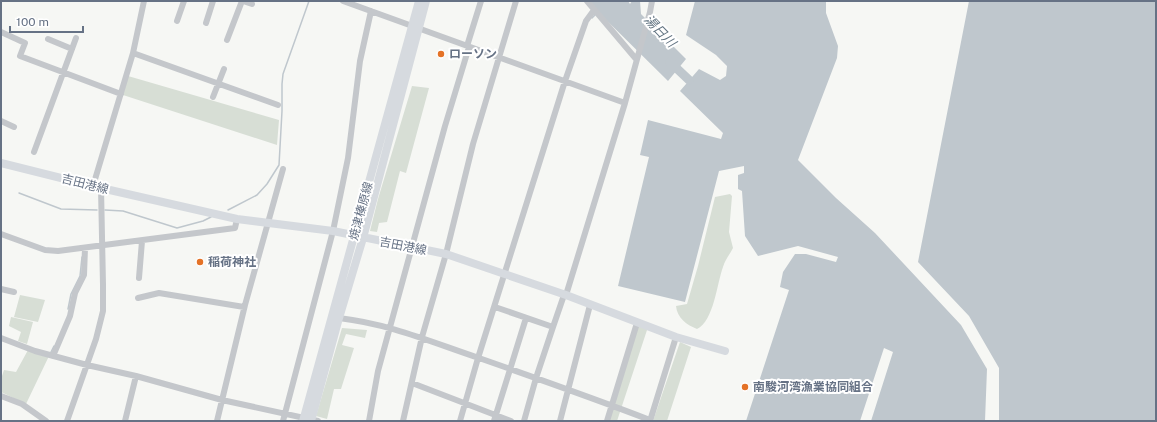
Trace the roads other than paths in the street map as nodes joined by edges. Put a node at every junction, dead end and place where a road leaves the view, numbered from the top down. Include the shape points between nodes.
1 (144, 1) edge
2 (184, 1) edge
3 (213, 1) edge
4 (242, 1) edge
5 (343, 1) edge
6 (419, 1) edge
7 (426, 1) edge
8 (481, 1) edge
9 (516, 1) edge
10 (587, 1) edge
11 (652, 1) edge
12 (252, 4) dead end
13 (594, 10) junction
14 (371, 12) junction
15 (177, 21) dead end
16 (206, 23) dead end
17 (415, 26) junction
18 (1, 32) edge
19 (48, 38) dead end
20 (76, 38) dead end
21 (227, 40) dead end
22 (468, 46) junction
23 (72, 49) junction
24 (133, 52) junction
25 (499, 57) junction
26 (637, 58) junction
27 (224, 69) dead end
28 (62, 73) junction
29 (565, 81) junction
30 (218, 83) junction
31 (121, 94) junction
32 (213, 97) dead end
33 (625, 103) junction
34 (278, 105) dead end
35 (1, 121) edge
36 (14, 127) dead end
37 (34, 152) dead end
38 (1, 163) edge
39 (283, 169) dead end
40 (97, 187) junction
41 (237, 219) junction
42 (267, 224) junction
43 (333, 231) junction
44 (1, 234) edge
45 (354, 236) junction
46 (363, 238) junction
47 (142, 241) junction
48 (102, 246) junction
49 (412, 247) junction
50 (85, 248) junction
51 (446, 254) junction
52 (504, 275) junction
53 (140, 278) dead end
54 (1, 289) edge
55 (14, 292) dead end
56 (565, 295) junction
57 (138, 298) dead end
58 (590, 305) junction
59 (244, 307) junction
60 (495, 307) junction
61 (339, 318) junction
62 (526, 318) junction
63 (637, 323) junction
64 (553, 327) junction
65 (390, 328) junction
66 (422, 337) junction
67 (676, 337) junction
68 (1, 338) edge
69 (725, 351) dead end
70 (53, 356) junction
71 (478, 358) junction
72 (87, 365) junction
73 (511, 369) junction
74 (136, 376) junction
75 (536, 378) junction
76 (412, 383) junction
77 (568, 391) junction
78 (1, 396) edge
79 (222, 400) junction
80 (465, 403) junction
81 (612, 405) junction
82 (285, 414) junction
83 (495, 418) edge
84 (309, 420) edge
85 (46, 421) edge
86 (67, 421) edge
87 (125, 421) edge
88 (217, 421) edge
89 (283, 421) edge
90 (369, 421) edge
91 (403, 421) edge
92 (460, 421) edge
93 (511, 421) edge
94 (524, 421) edge
95 (560, 421) edge
96 (607, 421) edge
97 (650, 421) edge

1 - 24 street
2 - 15 street
3 - 16 street
4 - 12 street
4 - 21 street
5 - 14 street
6 - 17 main road, 焼津榛原線
7 - 17 main road, 焼津榛原線
8 - 22 street
9 - 25 street
10 - 13 street
11 - 26 street
13 - 26 street
13 - 29 street via 586,21
14 - 17 street
14 - 43 street via 360,61 348,158
17 - 22 street
17 - 45 main road, 焼津榛原線
17 - 46 main road, 焼津榛原線
18 - 28 street via 25,43 20,56
19 - 23 street
20 - 23 street
22 - 25 street
22 - 49 street
23 - 28 street
24 - 30 street
24 - 31 street
25 - 29 street
25 - 51 street via 473,144
26 - 33 street
27 - 30 street
28 - 31 street
28 - 37 street
29 - 33 street
29 - 52 street
30 - 32 street
30 - 34 street
31 - 40 street
33 - 56 street
35 - 36 street
38 - 40 main road, 吉田港線
39 - 42 street
40 - 41 main road, 吉田港線
40 - 48 street
41 - 42 main road, 吉田港線
41 - 47 street via 235,228
42 - 43 main road, 吉田港線
42 - 59 street
43 - 45 main road, 吉田港線
43 - 82 street
44 - 50 street via 45,250
45 - 46 main road, 吉田港線
45 - 84 main road, 焼津榛原線
46 - 49 main road, 吉田港線
46 - 61 main road, 焼津榛原線
47 - 48 street
47 - 53 street
48 - 50 street
48 - 72 street via 102,311
49 - 51 main road, 吉田港線
49 - 65 street
50 - 70 street via 84,275
51 - 52 main road, 吉田港線
51 - 66 street
52 - 56 main road, 吉田港線
52 - 60 street
54 - 55 street
56 - 58 main road, 吉田港線
56 - 64 street
57 - 59 street via 159,293
58 - 63 main road, 吉田港線
58 - 77 street
59 - 79 street
60 - 62 street
60 - 71 street
61 - 65 street
61 - 84 main road, 焼津榛原線
62 - 64 street
62 - 73 street
63 - 67 main road, 吉田港線
63 - 81 street
64 - 75 street
65 - 66 street
65 - 90 street via 378,371
66 - 71 street
66 - 76 street
67 - 69 main road, 吉田港線
67 - 97 street
68 - 70 street
70 - 72 street
71 - 73 street
71 - 80 street
72 - 74 street
72 - 86 street
73 - 75 street
73 - 83 street
74 - 79 street
74 - 87 street
75 - 77 street
75 - 94 street
76 - 80 street
76 - 91 street
77 - 81 street
77 - 95 street
78 - 85 street via 22,404
79 - 82 street
79 - 88 street
80 - 83 street
80 - 92 street
81 - 96 street
81 - 97 street
82 - 84 street
82 - 89 street
83 - 93 street

